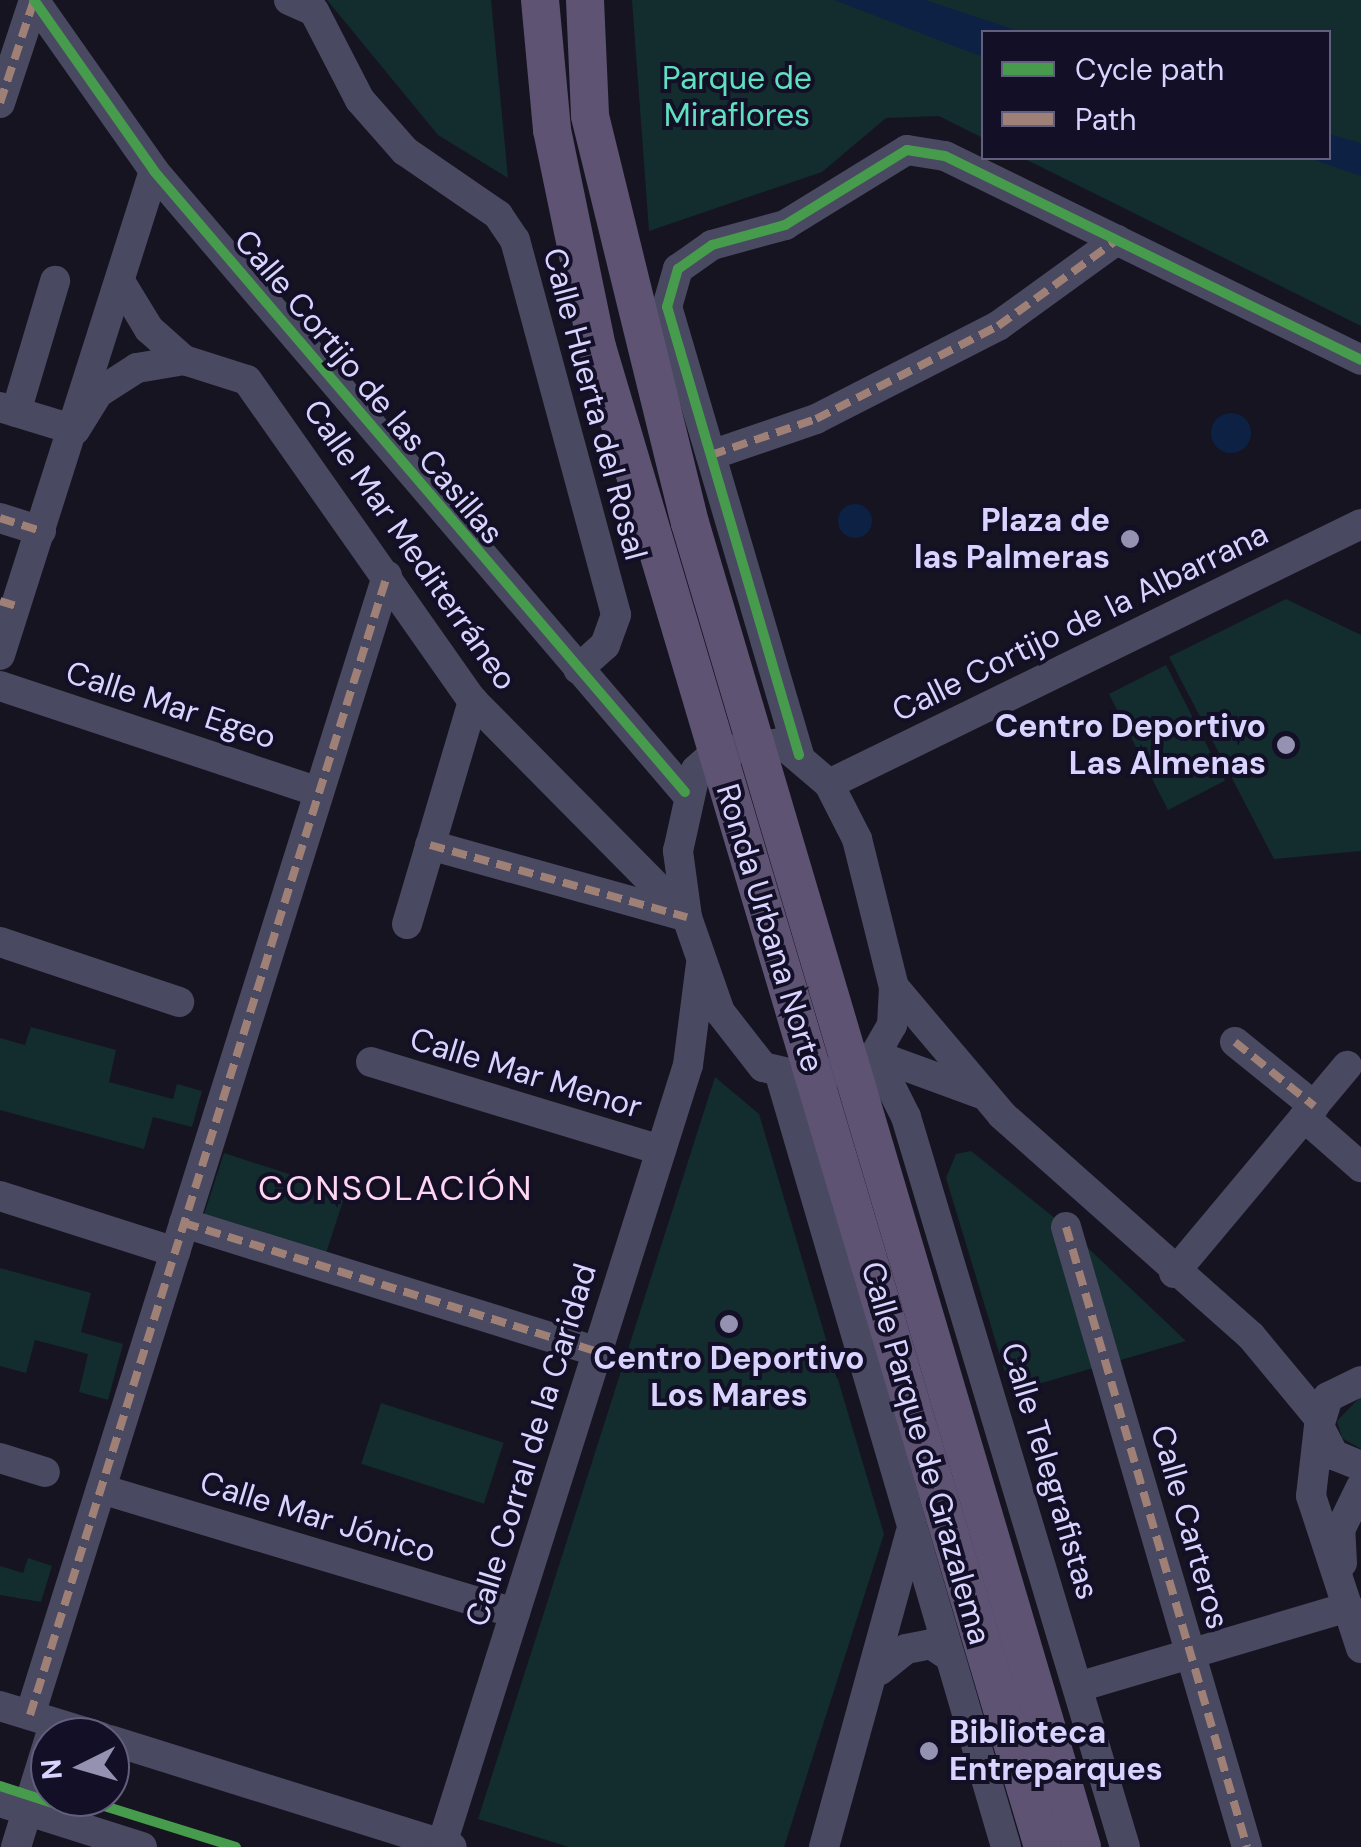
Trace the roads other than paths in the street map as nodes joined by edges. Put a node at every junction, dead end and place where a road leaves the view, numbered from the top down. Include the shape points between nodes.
1 (34, 0) edge
2 (289, 0) edge
3 (540, 0) edge
4 (584, 0) edge
5 (0, 104) edge
6 (154, 171) junction
7 (1117, 240) junction
8 (55, 281) dead end
9 (121, 283) junction
10 (184, 360) junction
11 (1361, 360) edge
12 (8, 410) edge
13 (74, 430) junction
14 (711, 455) junction
15 (0, 518) edge
16 (1361, 524) edge
17 (41, 531) junction
18 (387, 576) junction
19 (8, 604) edge
20 (0, 655) edge
21 (578, 669) junction
22 (0, 686) edge
23 (473, 701) junction
24 (754, 744) junction
25 (716, 752) junction
26 (799, 755) junction
27 (829, 784) junction
28 (320, 792) junction
29 (685, 792) junction
30 (430, 845) junction
31 (687, 917) junction
32 (406, 924) dead end
33 (0, 942) edge
34 (701, 964) junction
35 (894, 987) junction
36 (179, 1002) dead end
37 (1235, 1042) dead end
38 (749, 1053) junction
39 (863, 1061) junction
40 (371, 1062) dead end
41 (688, 1065) junction
42 (1347, 1066) dead end
43 (923, 1072) junction
44 (798, 1078) junction
45 (982, 1094) junction
46 (1309, 1112) junction
47 (906, 1116) junction
48 (661, 1150) junction
49 (1361, 1167) edge
50 (0, 1196) edge
51 (1066, 1227) dead end
52 (180, 1237) junction
53 (1174, 1274) junction
54 (1251, 1336) junction
55 (597, 1352) junction
56 (1357, 1382) edge
57 (1320, 1423) junction
58 (0, 1458) edge
59 (1361, 1466) edge
60 (45, 1472) dead end
61 (1361, 1486) edge
62 (101, 1489) junction
63 (911, 1531) junction
64 (1347, 1601) junction
65 (515, 1613) junction
66 (1361, 1648) edge
67 (1191, 1654) junction
68 (948, 1656) junction
69 (880, 1670) junction
70 (1078, 1687) junction
71 (0, 1706) edge
72 (49, 1717) edge
73 (30, 1720) edge
74 (130, 1746) edge
75 (30, 1767) edge
76 (14, 1806) edge
77 (445, 1846) edge
78 (16, 1847) edge
79 (142, 1847) edge
80 (824, 1847) edge
81 (1006, 1847) edge
82 (1043, 1847) edge
83 (1082, 1847) edge
84 (1125, 1847) edge
85 (1247, 1847) edge

1 - 5 street
1 - 6 street, Calle Cortijo de las Casillas
2 - 21 street, Calle Huerta del Rosal via 314,11 360,100 406,150 498,215 515,240 616,615 605,645
3 - 25 main road, Ronda Urbana Norte via 568,226
4 - 24 main road, Ronda Urbana Norte via 590,116 632,306
6 - 9 street
6 - 21 street, Calle Cortijo de las Casillas
7 - 11 street
7 - 14 street via 998,326 816,418
7 - 14 street via 944,156 906,150 785,225 712,245 678,268 667,306
8 - 12 street
9 - 10 street via 149,328
9 - 13 street
10 - 13 street via 124,377 98,394
10 - 18 street, Calle Mar Mediterráneo via 247,380
12 - 13 street
13 - 17 street
14 - 26 street
15 - 17 street
16 - 27 street, Calle Cortijo de la Albarrana
17 - 19 street
18 - 23 street, Calle Mar Mediterráneo
18 - 28 street
19 - 20 street
21 - 29 street, Calle Cortijo de las Casillas
22 - 28 street, Calle Mar Egeo
23 - 30 street
23 - 31 street, Calle Mar Mediterráneo
24 - 25 street
24 - 26 street via 781,743
24 - 39 main road, Ronda Urbana Norte
25 - 29 street
25 - 44 main road, Ronda Urbana Norte
26 - 27 street
27 - 35 street via 857,839
28 - 52 street
29 - 31 street via 678,851
30 - 31 street
30 - 32 street
31 - 34 street
33 - 36 street
34 - 38 street
34 - 41 street, Calle Corral de la Caridad
35 - 39 street via 892,1025
35 - 45 street
37 - 46 street
38 - 41 street via 720,1047
38 - 44 street
39 - 43 street
39 - 44 street
39 - 47 street, Calle Telegrafistas
39 - 83 main road, Ronda Urbana Norte
40 - 48 street, Calle Mar Menor
41 - 48 street, Calle Corral de la Caridad
42 - 46 street
43 - 45 street
43 - 47 street via 906,1089
44 - 63 street, Calle Parque de Grazalema
44 - 82 main road, Ronda Urbana Norte
45 - 53 street
46 - 49 street
46 - 53 street
47 - 70 street, Calle Telegrafistas
48 - 55 street, Calle Corral de la Caridad
50 - 52 street
51 - 67 street, Calle Carteros
52 - 55 street
52 - 62 street
53 - 54 street
54 - 56 street
54 - 57 street
55 - 65 street, Calle Corral de la Caridad
56 - 57 street
57 - 59 street via 1334,1455
57 - 64 street via 1311,1496
58 - 60 street
61 - 64 street via 1340,1530
62 - 65 street, Calle Mar Jónico
62 - 72 street
63 - 68 street, Calle Parque de Grazalema
63 - 69 street
64 - 66 street
64 - 67 street
65 - 77 street, Calle Corral de la Caridad
67 - 70 street
67 - 85 street, Calle Carteros
68 - 69 street via 931,1644 906,1649
68 - 81 street, Calle Parque de Grazalema
69 - 80 street
70 - 84 street, Calle Telegrafistas
71 - 73 street
74 - 77 street
75 - 76 street
76 - 78 street
76 - 79 street

